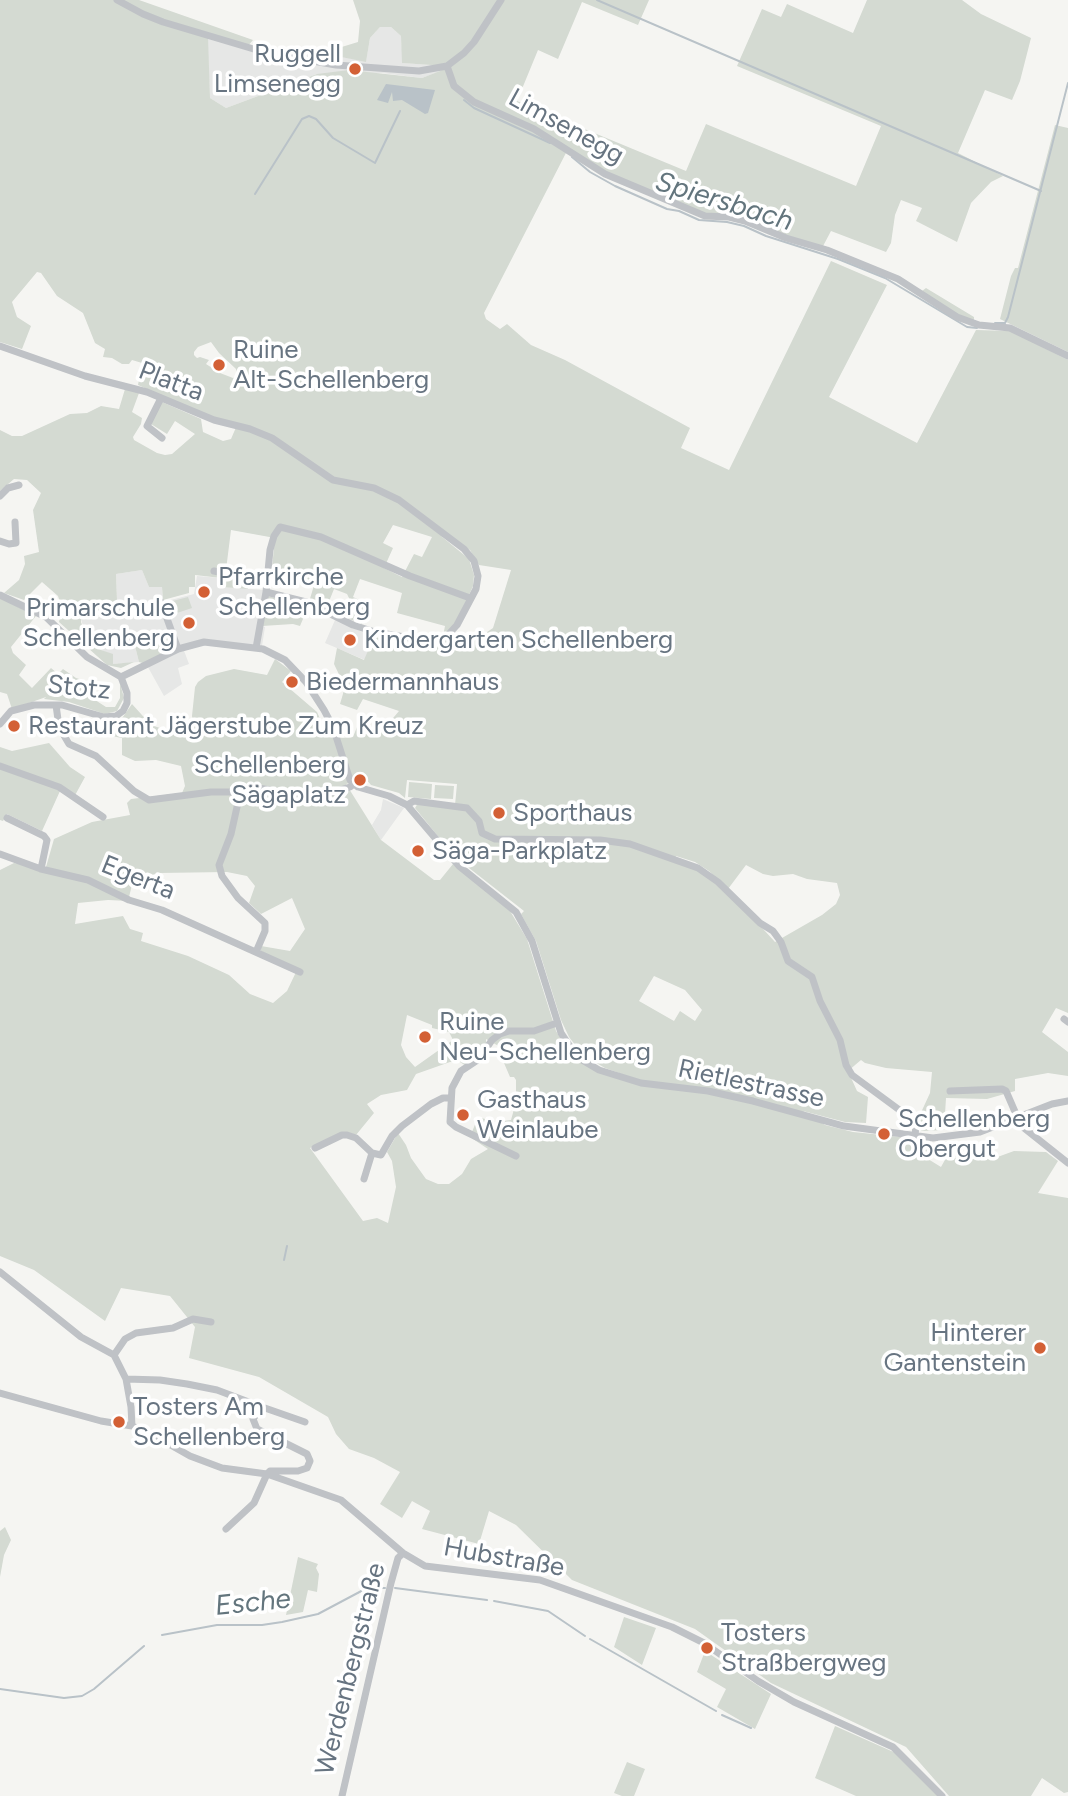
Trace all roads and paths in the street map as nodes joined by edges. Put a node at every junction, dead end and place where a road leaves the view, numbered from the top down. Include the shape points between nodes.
1 (117, 0) edge
2 (501, 0) edge
3 (447, 66) junction
4 (0, 346) edge
5 (1068, 356) edge
6 (161, 398) junction
7 (162, 438) dead end
8 (19, 485) dead end
9 (0, 496) edge
10 (15, 522) dead end
11 (0, 541) edge
12 (214, 572) dead end
13 (267, 582) junction
14 (266, 592) junction
15 (0, 595) edge
16 (470, 598) junction
17 (161, 602) dead end
18 (256, 648) junction
19 (178, 649) junction
20 (121, 677) junction
21 (57, 705) junction
22 (0, 724) edge
23 (0, 766) edge
24 (354, 784) junction
25 (241, 789) junction
26 (407, 805) junction
27 (103, 817) dead end
28 (7, 818) dead end
29 (0, 854) edge
30 (41, 869) junction
31 (256, 952) junction
32 (300, 972) dead end
33 (557, 1023) junction
34 (950, 1091) dead end
35 (450, 1098) junction
36 (1068, 1101) edge
37 (1017, 1119) junction
38 (915, 1136) junction
39 (315, 1148) dead end
40 (372, 1153) junction
41 (516, 1156) dead end
42 (1068, 1163) edge
43 (364, 1179) dead end
44 (0, 1272) edge
45 (211, 1322) dead end
46 (114, 1355) junction
47 (126, 1379) junction
48 (0, 1393) edge
49 (262, 1407) junction
50 (305, 1422) dead end
51 (132, 1426) junction
52 (267, 1474) junction
53 (226, 1529) dead end
54 (403, 1553) junction
55 (342, 1796) edge
56 (942, 1796) edge

1 - 3 street via 163,22 267,53 407,71
2 - 3 street via 474,42
3 - 5 street, Limsenegg via 454,86 474,102 534,129 605,174 705,216 745,221 827,250 898,279 957,317 1010,328
4 - 6 street, Platta
6 - 7 street via 147,426
6 - 16 street, Platta via 214,421 263,433 325,475 389,494 474,561 478,580
8 - 9 street
10 - 11 street via 16,543
12 - 13 street
13 - 14 street
13 - 16 street via 274,536 284,527 321,537
14 - 16 street, Platta via 306,602 375,632 429,642 450,633
14 - 18 street
15 - 20 street via 46,617 87,657
17 - 19 street
18 - 19 street via 212,642
18 - 24 street via 285,660 313,691 333,727
19 - 20 street
20 - 21 street, Stotz via 127,703 116,716 104,718
21 - 22 street, Stotz via 19,707
21 - 25 street via 59,727 69,744 96,756 144,799
23 - 27 street via 59,787
24 - 25 street via 331,793
24 - 26 street, Rietlestrasse
25 - 31 street via 219,865 238,898 265,923
26 - 33 street, Rietlestrasse via 459,866 516,912 537,957
26 - 38 street via 414,801 467,808 482,833 495,839 630,844 698,868 773,931 788,961 812,977 852,1075 913,1120
28 - 30 street via 44,836
29 - 30 street, Egerta
30 - 31 street, Egerta via 88,880
31 - 32 street, Egerta
33 - 35 street via 500,1034 456,1078
33 - 38 street, Rietlestrasse via 578,1057 612,1076 723,1094 844,1126
34 - 37 street via 1002,1089
35 - 40 street via 431,1104 396,1132 381,1155
35 - 41 street via 450,1118 456,1127
36 - 37 street, Rietlestrasse
37 - 38 street, Rietlestrasse via 962,1136
37 - 42 street
39 - 40 street via 347,1135
40 - 43 street
44 - 46 street via 81,1337
45 - 46 street via 193,1319 173,1328 136,1333 125,1339
46 - 47 street
47 - 49 street via 187,1384
47 - 51 street
48 - 51 street, Hubstraße
49 - 50 street
49 - 52 street via 253,1419 257,1429 307,1454 310,1461 298,1471
51 - 52 street, Hubstraße via 222,1468
52 - 53 street via 254,1503
52 - 54 street, Hubstraße via 341,1500
54 - 55 street, Werdenbergstraße via 391,1583
54 - 56 street, Hubstraße via 434,1568 540,1580 687,1633 778,1693 893,1747

